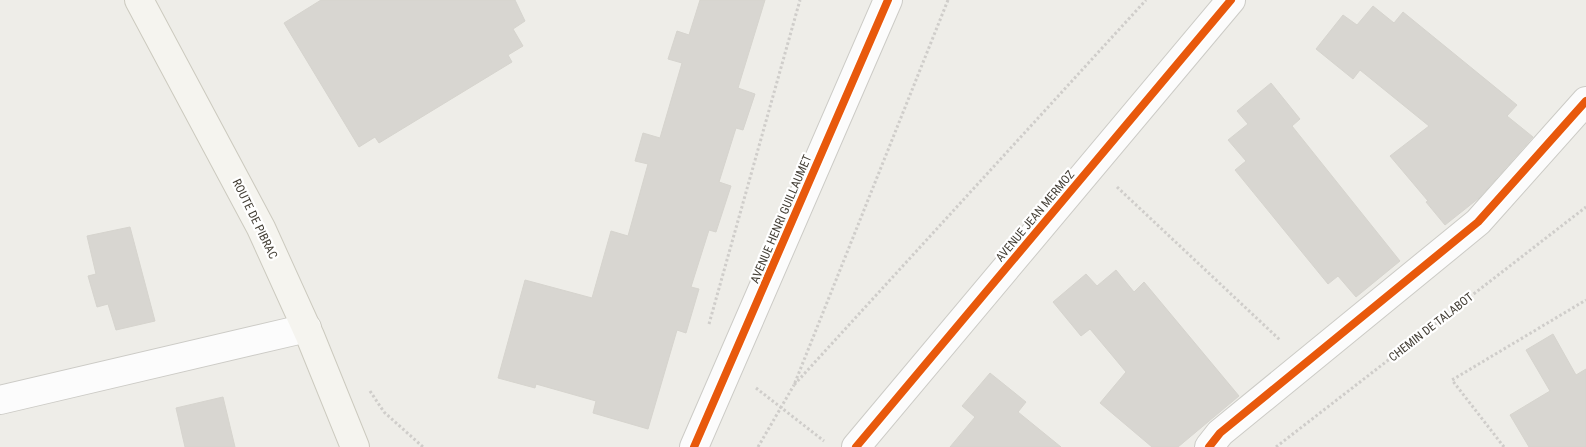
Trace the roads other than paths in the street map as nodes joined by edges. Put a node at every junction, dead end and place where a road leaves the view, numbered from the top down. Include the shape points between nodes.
1 (139, 0) edge
2 (888, 0) edge
3 (1231, 0) edge
4 (1586, 101) edge
5 (306, 328) junction
6 (0, 400) edge
7 (355, 447) edge
8 (694, 447) edge
9 (856, 447) edge
10 (1209, 447) edge

1 - 5 main road, ROUTE DE PIBRAC via 256,219
2 - 8 street, AVENUE HENRI GUILLAUMET
3 - 9 street, AVENUE JEAN MERMOZ
4 - 10 street via 1478,222 1220,433
5 - 6 street
5 - 7 main road, ROUTE DE PIBRAC

